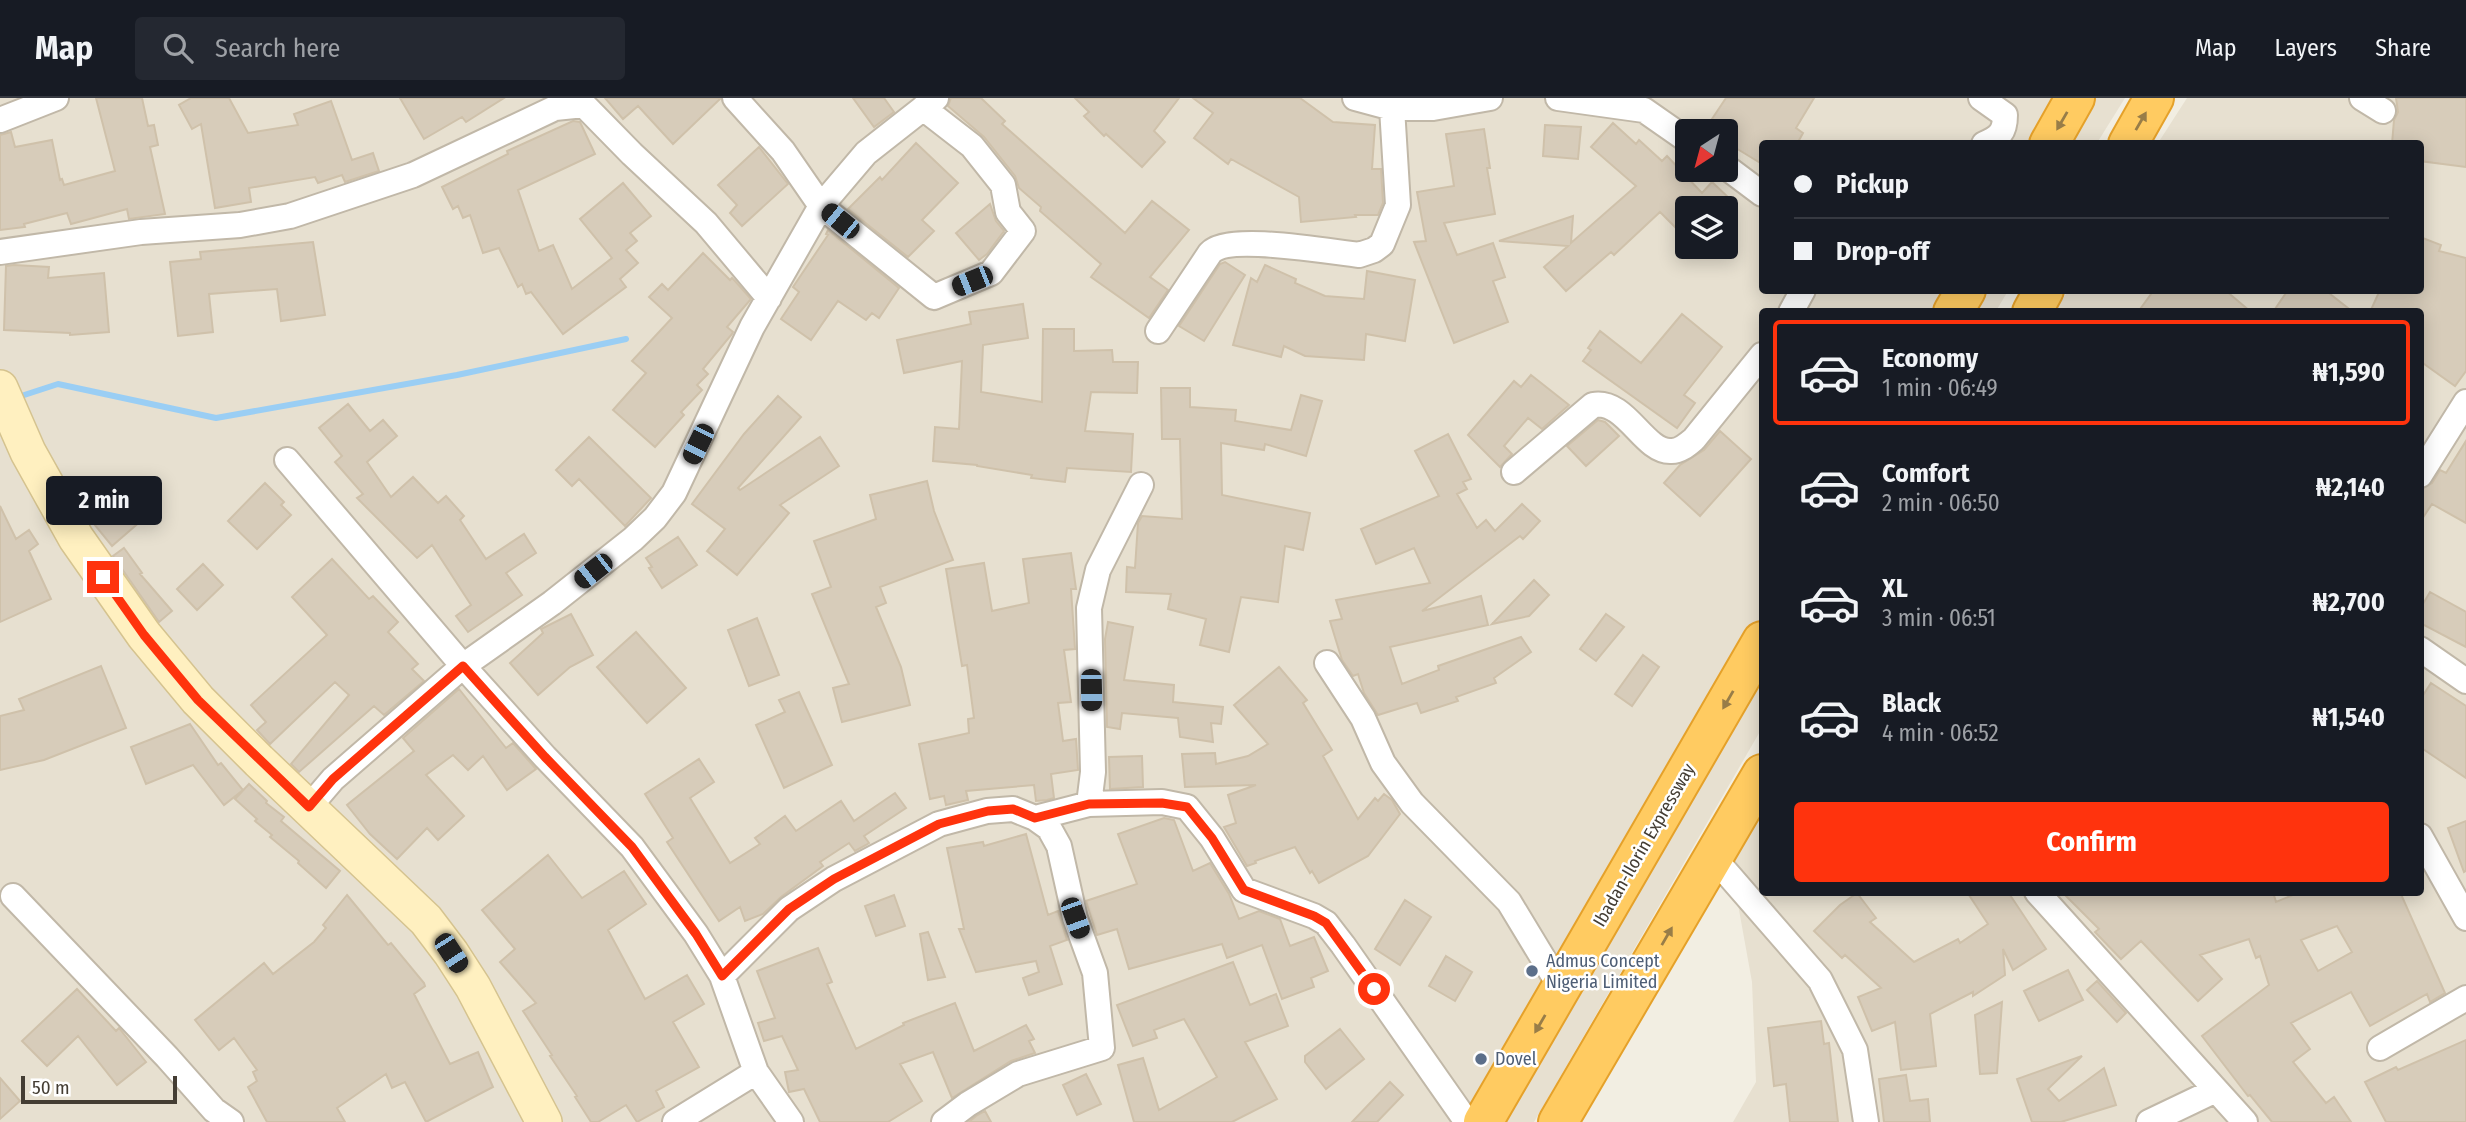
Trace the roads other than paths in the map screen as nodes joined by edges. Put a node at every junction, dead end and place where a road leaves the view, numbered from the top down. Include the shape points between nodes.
1 (56, 98) edge
2 (735, 98) edge
3 (1355, 98) edge
4 (1490, 98) edge
5 (1558, 98) edge
6 (1981, 98) edge
7 (2075, 98) edge
8 (2154, 98) edge
9 (2362, 98) edge
10 (589, 101) edge
11 (930, 103) edge
12 (1392, 108) junction
13 (2383, 111) dead end
14 (0, 120) edge
15 (1675, 132) edge
16 (1993, 140) edge
17 (2051, 140) edge
18 (2130, 140) edge
19 (1738, 176) edge
20 (1759, 192) edge
21 (821, 206) junction
22 (0, 253) edge
23 (769, 298) junction
24 (1158, 331) dead end
25 (1759, 359) edge
26 (0, 387) edge
27 (2466, 402) edge
28 (287, 460) dead end
29 (2424, 469) edge
30 (1514, 472) dead end
31 (1141, 485) dead end
32 (1759, 646) edge
33 (2424, 652) edge
34 (1327, 663) dead end
35 (463, 666) junction
36 (2466, 681) edge
37 (1759, 779) edge
38 (1089, 804) junction
39 (309, 807) junction
40 (1035, 818) junction
41 (2424, 843) edge
42 (1713, 857) junction
43 (13, 896) dead end
44 (2041, 896) edge
45 (2466, 918) edge
46 (722, 976) junction
47 (1561, 988) junction
48 (2466, 998) edge
49 (2380, 1048) dead end
50 (756, 1072) junction
51 (2216, 1090) junction
52 (231, 1122) edge
53 (544, 1122) edge
54 (675, 1122) edge
55 (791, 1122) edge
56 (944, 1122) edge
57 (1467, 1122) edge
58 (1483, 1122) edge
59 (1558, 1122) edge
60 (1866, 1122) edge
61 (2149, 1122) edge
62 (2245, 1122) edge

1 - 14 street
2 - 21 street via 782,151
3 - 12 street
4 - 12 street via 1433,108
5 - 15 street via 1644,110
6 - 16 street via 2005,115 2005,129
7 -> 17 highway
18 -> 8 highway
9 - 13 street
10 - 22 street via 555,108 413,175 290,216
10 - 23 street via 632,154 706,223
11 - 21 street via 866,153
11 - 21 street via 1003,185 1008,212 1023,231 991,274 934,297
12 - 24 street via 1398,205 1382,244 1359,255 1253,243 1216,248
19 - 20 street
21 - 23 street
23 - 35 street via 674,493 655,518 552,603
25 - 30 street via 1683,448 1669,452 1657,446 1603,403 1593,405
26 - 39 street via 28,452 76,538 144,635 198,700
27 - 29 street
28 - 35 street
31 - 38 street via 1098,570 1090,608 1093,772
32 -> 47 highway, Ibadan-Ilorin Expressway
33 - 36 street
34 - 47 street via 1363,718 1383,763 1412,803 1509,902
35 - 39 street via 333,779
35 - 46 street via 632,847
37 - 42 highway
38 - 40 street
38 - 57 street via 1187,807 1244,890 1326,923
39 - 53 street via 426,920 451,953
40 - 46 street via 1013,809 939,824 834,879 789,909
40 - 56 street via 1049,828 1059,846 1075,918 1095,973 1102,1048 1018,1074
41 - 45 street
59 -> 42 highway
42 - 60 street via 1820,980 1855,1050
43 - 52 street via 214,1110
44 - 51 street
46 - 50 street
47 -> 58 highway, Ibadan-Ilorin Expressway
48 - 49 street
50 - 54 street
50 - 55 street
51 - 61 street
51 - 62 street

